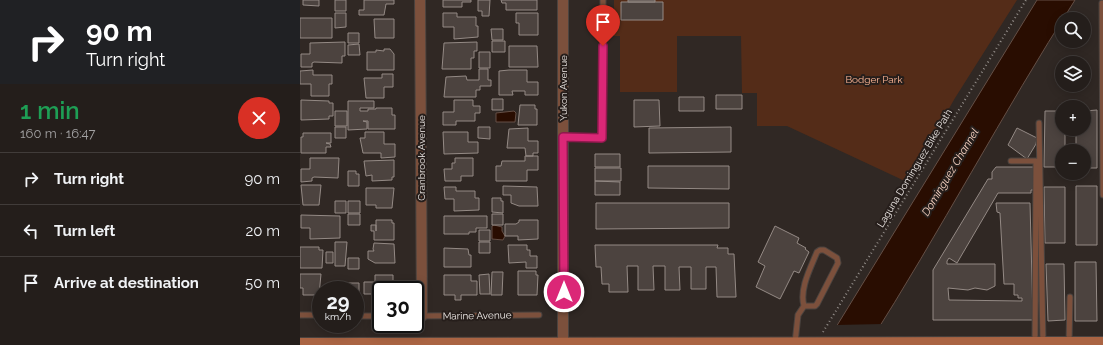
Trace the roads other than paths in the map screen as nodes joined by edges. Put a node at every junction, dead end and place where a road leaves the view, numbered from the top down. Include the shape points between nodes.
1 (420, 0) edge
2 (563, 0) edge
3 (603, 0) edge
4 (1102, 3) edge
5 (1039, 123) dead end
6 (563, 137) junction
7 (1012, 160) dead end
8 (1103, 195) edge
9 (419, 281) edge
10 (1070, 297) dead end
11 (804, 306) junction
12 (300, 315) edge
13 (539, 315) dead end
14 (312, 316) edge
15 (424, 316) edge
16 (1103, 343) edge
17 (300, 344) edge
18 (322, 344) edge
19 (563, 344) junction
20 (795, 344) junction
21 (875, 344) edge
22 (1039, 344) junction
23 (1069, 344) junction

1 - 9 street, Cranbrook Avenue
2 - 6 street, Yukon Avenue
3 - 6 lane via 602,138
4 - 8 lane
5 - 22 lane
6 - 19 street, Yukon Avenue
7 - 22 lane via 1036,160
10 - 23 lane
11 - 11 lane via 817,304 838,263 837,258 824,250 817,252 809,273 802,299
11 - 20 lane via 798,315
12 - 14 lane
13 - 15 lane, Marine Avenue
16 - 23 main road
17 - 18 main road
18 - 19 main road
19 - 20 main road
20 - 21 main road
21 - 22 main road
22 - 23 main road

